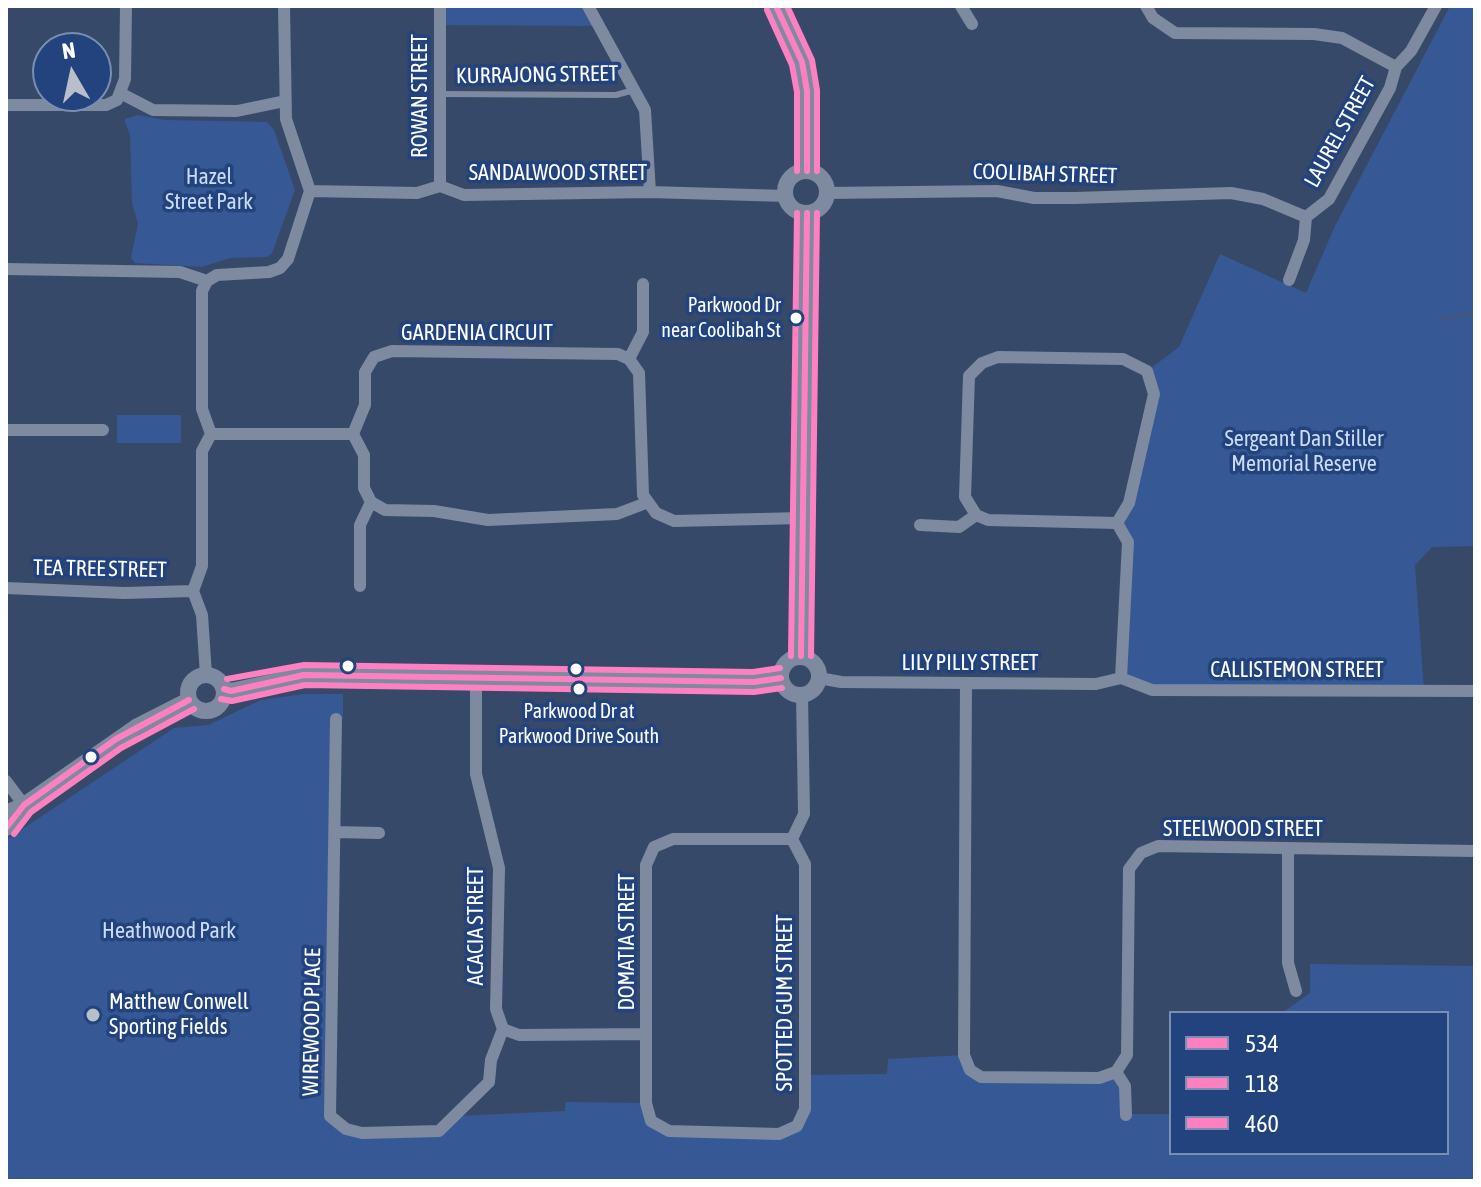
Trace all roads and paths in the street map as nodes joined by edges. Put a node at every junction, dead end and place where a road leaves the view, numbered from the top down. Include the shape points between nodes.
1 (126, 6) edge
2 (284, 6) edge
3 (440, 6) edge
4 (588, 6) edge
5 (776, 6) edge
6 (961, 6) edge
7 (1146, 6) edge
8 (1436, 6) edge
9 (972, 24) dead end
10 (1396, 67) junction
11 (634, 90) junction
12 (122, 94) junction
13 (441, 94) junction
14 (285, 101) junction
15 (6, 105) edge
16 (807, 171) junction
17 (440, 186) junction
18 (310, 191) junction
19 (650, 192) junction
20 (826, 193) junction
21 (786, 196) junction
22 (807, 213) junction
23 (1306, 217) junction
24 (6, 269) edge
25 (1289, 280) dead end
26 (207, 281) junction
27 (643, 284) dead end
28 (629, 359) junction
29 (6, 430) edge
30 (103, 430) dead end
31 (211, 434) junction
32 (353, 434) junction
33 (371, 502) junction
34 (646, 503) junction
35 (976, 515) junction
36 (803, 518) junction
37 (1117, 523) junction
38 (920, 525) dead end
39 (360, 586) dead end
40 (6, 588) edge
41 (193, 591) junction
42 (801, 656) junction
43 (206, 675) junction
44 (781, 678) junction
45 (819, 678) junction
46 (1121, 678) junction
47 (476, 679) junction
48 (966, 683) junction
49 (224, 689) junction
50 (1475, 691) edge
51 (802, 695) junction
52 (189, 700) junction
53 (336, 719) dead end
54 (6, 781) edge
55 (24, 805) junction
56 (6, 813) edge
57 (6, 828) edge
58 (335, 832) junction
59 (379, 833) dead end
60 (792, 839) junction
61 (1288, 849) junction
62 (1475, 851) edge
63 (1296, 991) dead end
64 (503, 1029) junction
65 (646, 1034) junction
66 (1116, 1072) junction
67 (1126, 1115) dead end

1 - 12 street
2 - 14 street
3 - 13 street, ROWAN STREET
4 - 11 street
5 - 16 street via 802,62
6 - 9 street
7 - 10 street via 1153,18 1175,33 1342,38
8 - 10 street, LAUREL STREET
10 - 23 street, LAUREL STREET via 1390,88 1329,199
11 - 13 lane, KURRAJONG STREET via 616,95
11 - 19 street via 645,110
12 - 14 street via 153,110 237,111
12 - 15 street via 106,105
13 - 17 street, ROWAN STREET
14 - 18 street
16 - 20 street via 822,178
16 - 21 street via 790,179
17 - 18 street, SANDALWOOD STREET via 417,193
17 - 19 street, SANDALWOOD STREET via 464,195
18 - 26 street via 288,259 280,268 217,275
19 - 21 street, SANDALWOOD STREET
20 - 22 street via 823,205
20 - 23 street, COOLIBAH STREET via 997,191 1034,198 1177,198 1231,193 1263,199
21 - 22 street via 794,209
22 - 36 street
23 - 25 street, LAUREL STREET via 1304,240
24 - 26 street via 180,272
26 - 31 street via 202,291 202,409
27 - 28 street via 643,332
28 - 32 street, GARDENIA CIRCUIT via 618,354 392,351 374,357 365,372 365,405
28 - 34 street via 639,373
29 - 30 street
31 - 32 street
31 - 41 street via 202,451 202,566
32 - 33 street via 364,455 364,488
33 - 34 street via 385,510 488,520 606,515
33 - 39 street via 360,525
34 - 36 street via 674,521
35 - 37 street via 988,520
35 - 37 street via 965,497 969,376 998,357 1123,359 1147,371 1154,394 1129,503
35 - 38 street via 959,527
36 - 42 street
37 - 46 street via 1128,542
40 - 41 street, TEA TREE STREET
41 - 43 street via 202,615
42 - 44 street via 783,666
42 - 45 street via 814,663
43 - 49 street
43 - 52 street via 191,683
44 - 47 street
44 - 51 street via 788,691
45 - 48 street, LILY PILLY STREET
45 - 51 street via 814,689
46 - 48 street, LILY PILLY STREET via 1096,684
46 - 50 street, CALLISTEMON STREET via 1152,690
47 - 49 street via 304,675
47 - 64 street, ACACIA STREET via 476,774 499,868 496,1009
48 - 66 street via 964,1055 970,1070 981,1077 1099,1078
49 - 52 street via 222,702 211,710
51 - 60 street via 804,814
52 - 55 street via 116,739
53 - 58 street, WIREWOOD PLACE
54 - 55 street
55 - 56 street
55 - 57 street
58 - 59 street
58 - 64 street, WIREWOOD PLACE via 330,1116 362,1133 439,1131 489,1082
60 - 65 street, DOMATIA STREET via 673,839 654,847 646,865
60 - 65 street, SPOTTED GUM STREET via 805,864 805,1109 797,1126 779,1134 669,1131 651,1121
61 - 62 street, STEELWOOD STREET
61 - 63 street via 1288,963
61 - 66 street, STEELWOOD STREET via 1158,846 1141,853 1129,869 1127,1055
64 - 65 street via 519,1035
66 - 67 street via 1125,1086

